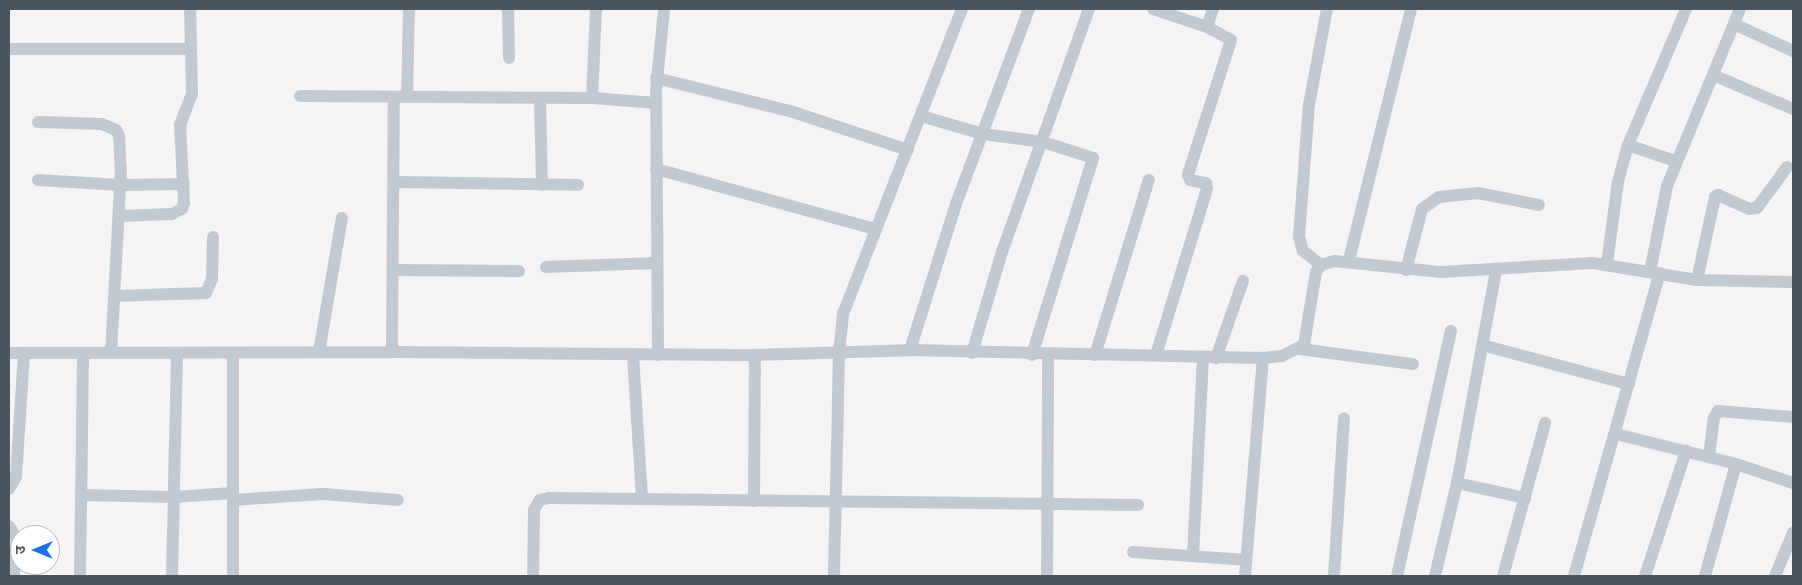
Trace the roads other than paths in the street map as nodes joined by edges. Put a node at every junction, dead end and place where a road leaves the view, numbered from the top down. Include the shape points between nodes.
1 (190, 9) edge
2 (409, 9) edge
3 (508, 9) edge
4 (596, 9) edge
5 (664, 9) edge
6 (962, 9) edge
7 (1029, 9) edge
8 (1089, 9) edge
9 (1154, 9) edge
10 (1214, 9) edge
11 (1327, 9) edge
12 (1411, 9) edge
13 (1686, 9) edge
14 (1740, 9) edge
15 (1734, 24) junction
16 (1208, 27) junction
17 (9, 49) edge
18 (191, 49) junction
19 (1793, 52) edge
20 (508, 58) dead end
21 (1713, 75) junction
22 (656, 78) junction
23 (300, 96) dead end
24 (400, 97) junction
25 (540, 98) junction
26 (592, 98) junction
27 (656, 103) junction
28 (1793, 108) edge
29 (921, 116) junction
30 (38, 122) dead end
31 (983, 134) junction
32 (1043, 142) junction
33 (1628, 145) junction
34 (908, 150) junction
35 (1675, 161) junction
36 (1787, 167) dead end
37 (656, 169) junction
38 (38, 180) dead end
39 (1149, 180) dead end
40 (395, 182) junction
41 (184, 184) junction
42 (120, 185) junction
43 (542, 185) junction
44 (578, 185) dead end
45 (1539, 205) dead end
46 (119, 216) junction
47 (342, 218) dead end
48 (876, 229) junction
49 (213, 237) dead end
50 (1349, 260) junction
51 (657, 263) junction
52 (1607, 264) junction
53 (1321, 265) junction
54 (546, 267) dead end
55 (393, 270) junction
56 (1406, 270) junction
57 (519, 271) dead end
58 (1496, 271) junction
59 (1655, 272) junction
60 (1698, 280) junction
61 (1243, 281) dead end
62 (1793, 282) edge
63 (115, 296) junction
64 (1451, 331) dead end
65 (1482, 345) junction
66 (1300, 349) junction
67 (910, 350) junction
68 (111, 352) junction
69 (320, 352) junction
70 (392, 352) junction
71 (9, 353) edge
72 (24, 353) junction
73 (83, 353) junction
74 (177, 353) junction
75 (233, 353) junction
76 (839, 353) junction
77 (972, 353) junction
78 (658, 354) junction
79 (1048, 354) junction
80 (1095, 354) junction
81 (634, 355) junction
82 (755, 355) junction
83 (1032, 355) junction
84 (1156, 355) junction
85 (1209, 358) junction
86 (1263, 358) junction
87 (1413, 364) dead end
88 (1628, 384) junction
89 (1793, 417) edge
90 (1344, 418) dead end
91 (1545, 423) dead end
92 (1616, 434) junction
93 (1686, 451) junction
94 (1709, 457) junction
95 (1736, 464) junction
96 (1457, 483) junction
97 (1793, 483) edge
98 (9, 489) edge
99 (81, 495) junction
100 (233, 496) junction
101 (173, 497) junction
102 (1525, 498) junction
103 (642, 499) junction
104 (398, 500) dead end
105 (754, 501) junction
106 (836, 502) junction
107 (1047, 505) junction
108 (1138, 505) dead end
109 (9, 526) edge
110 (1793, 533) edge
111 (1133, 552) dead end
112 (1193, 555) junction
113 (1246, 560) junction
114 (14, 576) edge
115 (80, 576) edge
116 (172, 576) edge
117 (233, 576) edge
118 (533, 576) edge
119 (834, 576) edge
120 (1047, 576) edge
121 (1245, 576) edge
122 (1334, 576) edge
123 (1397, 576) edge
124 (1435, 576) edge
125 (1503, 576) edge
126 (1574, 576) edge
127 (1644, 576) edge
128 (1705, 576) edge
129 (1775, 576) edge

1 - 18 street
2 - 24 street
3 - 20 street
4 - 26 street
5 - 22 street
6 - 29 street
7 - 31 street
8 - 32 street
9 - 16 street
10 - 16 street
11 - 53 street via 1309,105 1299,237 1303,251
12 - 50 street
13 - 33 street
14 - 15 street
15 - 19 street
15 - 21 street
16 - 84 street via 1230,37 1231,44 1188,175 1190,180 1206,183 1207,189
17 - 18 street
18 - 41 street via 192,94 180,125
21 - 28 street
21 - 35 street
22 - 27 street
22 - 34 street via 794,112
23 - 24 street
24 - 25 street
24 - 40 street
25 - 26 street
25 - 43 street
26 - 27 street
27 - 37 street
29 - 31 street
29 - 34 street
30 - 42 street via 102,124 116,130 121,143
31 - 32 street
31 - 67 street via 956,204
32 - 77 street via 1002,252
32 - 83 street via 1094,159
33 - 35 street
33 - 52 street via 1618,182
34 - 48 street
35 - 59 street via 1663,198
36 - 60 street via 1757,208 1749,209 1715,196
37 - 48 street
37 - 51 street
38 - 42 street
39 - 80 street
40 - 43 street
40 - 55 street
41 - 42 street
41 - 46 street via 184,202 178,212
42 - 46 street
43 - 44 street
45 - 56 street via 1478,193 1439,197 1422,210
46 - 63 street
47 - 69 street
48 - 76 street via 847,302
49 - 63 street via 212,279 206,293
50 - 53 street
50 - 56 street
51 - 54 street
51 - 78 street
52 - 58 street via 1575,263
52 - 59 street
53 - 66 street via 1313,282 1307,339
55 - 57 street
55 - 70 street
56 - 58 street
58 - 65 street
59 - 60 street
59 - 88 street
60 - 62 street
61 - 85 street
63 - 68 street
64 - 123 street
65 - 88 street
65 - 96 street
66 - 86 street
66 - 87 street
67 - 76 street
67 - 77 street
68 - 73 street
68 - 74 street
69 - 70 street
69 - 75 street
70 - 81 street
71 - 72 street
72 - 73 street
72 - 98 street via 16,477
73 - 99 street
74 - 75 street
74 - 101 street
75 - 100 street
76 - 82 street
76 - 106 street
77 - 83 street
78 - 81 street
78 - 82 street
79 - 80 street
79 - 83 street
79 - 107 street
80 - 84 street
81 - 103 street
82 - 105 street
84 - 85 street
85 - 86 street
85 - 112 street
86 - 113 street
88 - 92 street
89 - 94 street via 1718,411 1714,418
90 - 122 street
91 - 102 street
92 - 93 street
92 - 126 street
93 - 94 street
93 - 127 street
94 - 95 street
95 - 97 street
95 - 128 street
96 - 102 street
96 - 124 street
99 - 101 street
99 - 115 street
100 - 101 street
100 - 104 street via 323,494
100 - 117 street
101 - 116 street
102 - 125 street
103 - 105 street
103 - 118 street via 540,500 534,510
105 - 106 street
106 - 107 street
106 - 119 street
107 - 108 street
107 - 120 street
109 - 114 street via 17,539
110 - 129 street
111 - 112 street
112 - 113 street
113 - 121 street

